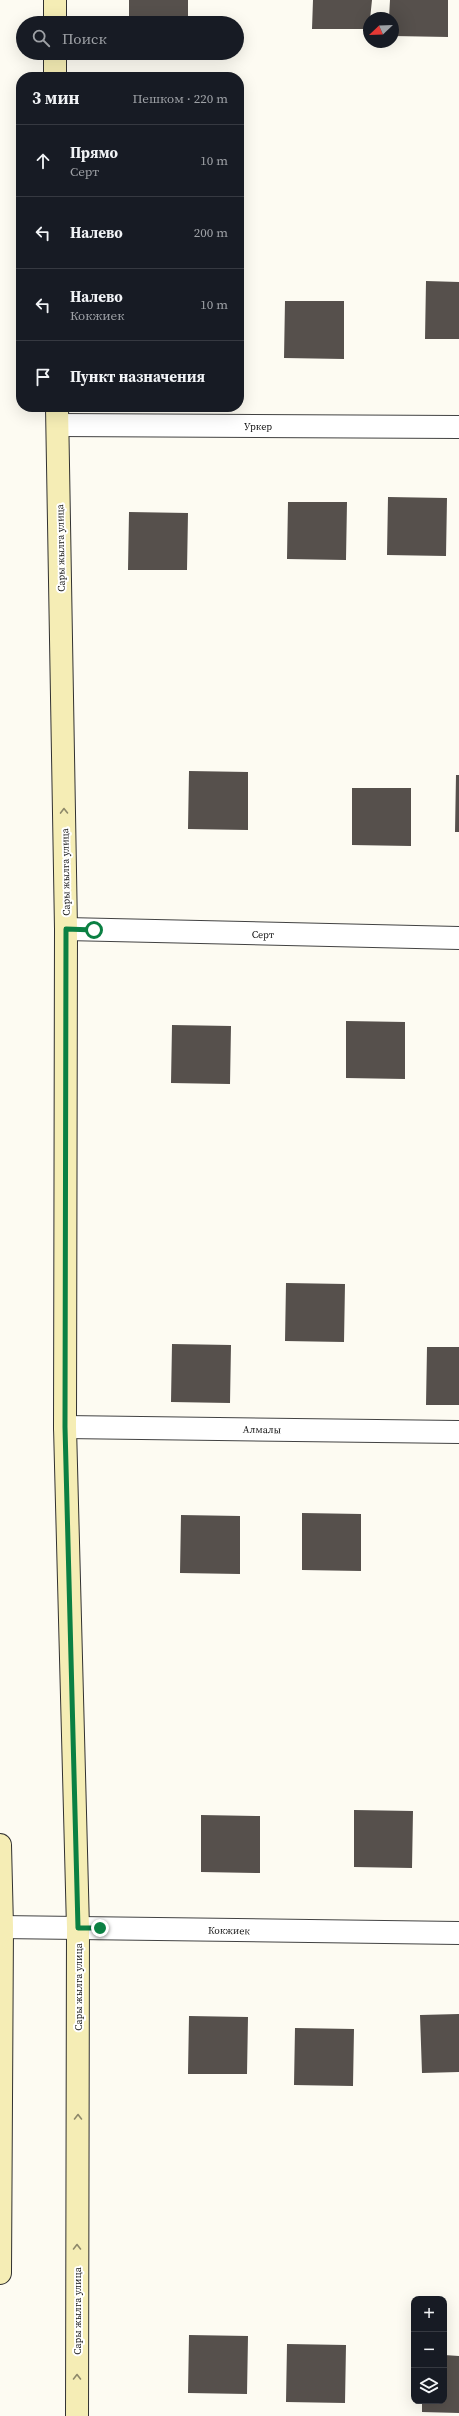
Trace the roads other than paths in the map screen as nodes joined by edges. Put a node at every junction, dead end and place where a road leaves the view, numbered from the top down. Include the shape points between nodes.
1 (55, 0) edge
2 (55, 16) edge
3 (55, 60) edge
4 (55, 72) edge
5 (58, 416) edge
6 (459, 427) edge
7 (66, 929) junction
8 (459, 938) edge
9 (65, 1427) junction
10 (459, 1432) edge
11 (0, 1845) edge
12 (1, 1927) edge
13 (78, 1928) junction
14 (459, 1933) edge
15 (0, 2273) edge
16 (77, 2416) edge

1 - 2 street
3 - 4 street
5 - 6 street, Уркер
7 -> 5 street, Сары жылга улица
7 - 8 street, Серт
7 - 9 street, Сары жылга улица
9 - 10 street, Алмалы
9 - 13 street, Сары жылга улица
11 - 12 street
12 - 13 street, Кокжиек
12 - 15 street
13 - 14 street, Кокжиек
16 -> 13 street, Сары жылга улица

